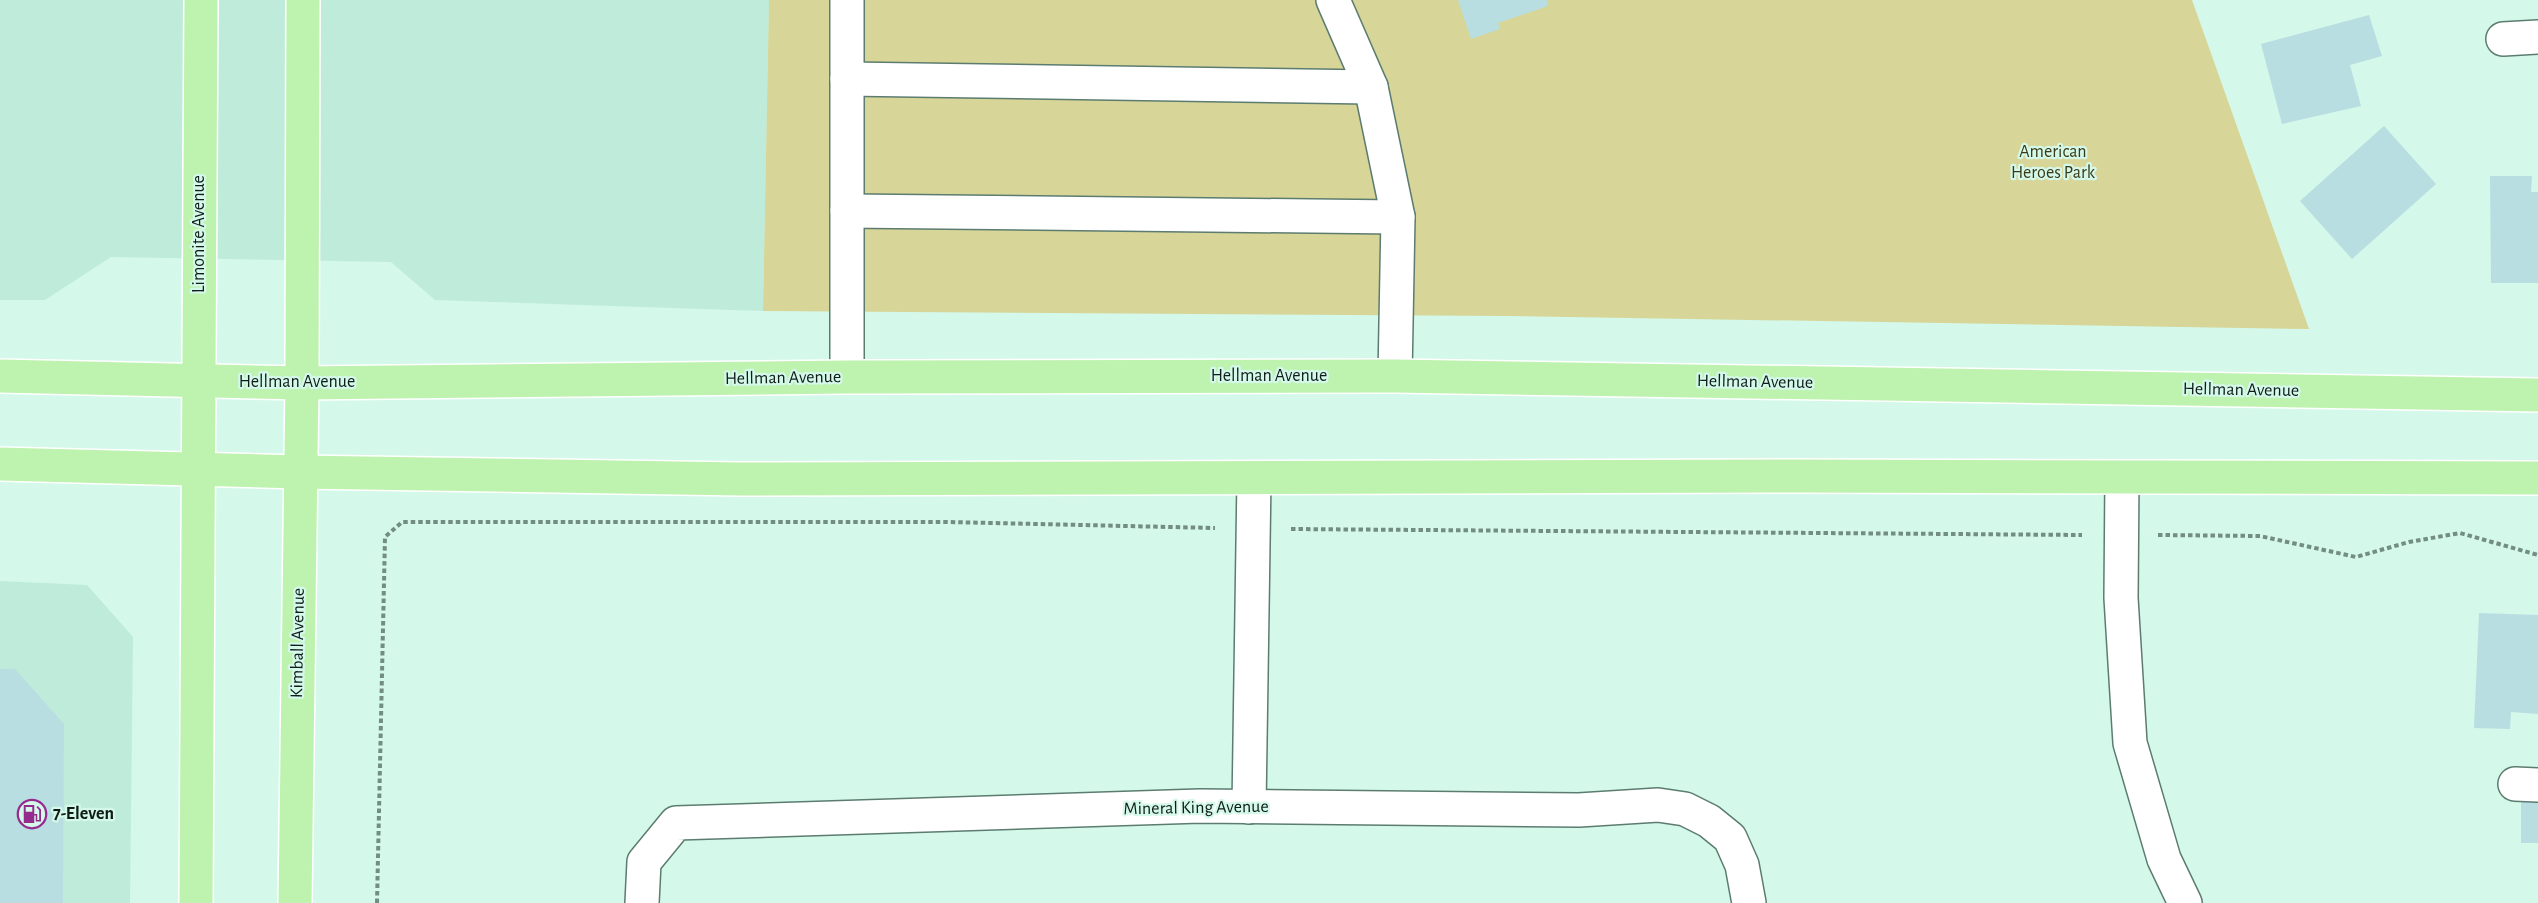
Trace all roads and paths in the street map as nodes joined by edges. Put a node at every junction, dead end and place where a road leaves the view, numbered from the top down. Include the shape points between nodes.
1 (201, 0) edge
2 (303, 0) edge
3 (846, 0) edge
4 (1333, 0) edge
5 (2538, 37) edge
6 (2503, 39) dead end
7 (847, 79) junction
8 (1371, 87) junction
9 (848, 212) junction
10 (1398, 217) junction
11 (0, 376) edge
12 (1395, 376) junction
13 (847, 378) junction
14 (198, 380) junction
15 (302, 383) junction
16 (2538, 395) edge
17 (0, 464) edge
18 (198, 469) junction
19 (300, 472) junction
20 (2122, 477) junction
21 (1254, 478) junction
22 (2538, 478) edge
23 (1254, 529) junction
24 (2121, 535) junction
25 (2538, 555) edge
26 (1249, 807) junction
27 (196, 903) edge
28 (295, 903) edge
29 (377, 903) edge
30 (642, 903) edge
31 (1749, 903) edge
32 (2185, 903) edge

1 - 14 main road, Limonite Avenue
2 - 15 main road
3 - 7 street
4 - 8 street
5 - 6 street
7 - 8 street
7 - 9 street
8 - 10 street
9 - 10 street
9 - 13 street
10 - 12 street
11 - 14 main road, Hellman Avenue
12 - 13 main road, Hellman Avenue
12 - 16 main road, Hellman Avenue
13 - 15 main road, Hellman Avenue
14 - 15 main road, Hellman Avenue
14 - 18 main road, Limonite Avenue
15 - 19 main road, Kimball Avenue
17 - 18 main road
18 - 19 main road
18 - 27 main road
19 - 21 main road via 740,479
19 - 28 main road, Kimball Avenue
20 - 21 main road
20 - 22 main road
20 - 24 street
21 - 23 street
23 - 24 path
23 - 26 street
23 - 29 path via 947,522 402,522 385,537
24 - 25 path via 2260,536 2356,557 2460,533
24 - 32 street via 2130,743 2164,859
26 - 30 street, Mineral King Avenue via 676,823 644,862
26 - 31 street, Mineral King Avenue via 1579,810 1658,805 1684,809 1730,838 1742,865

